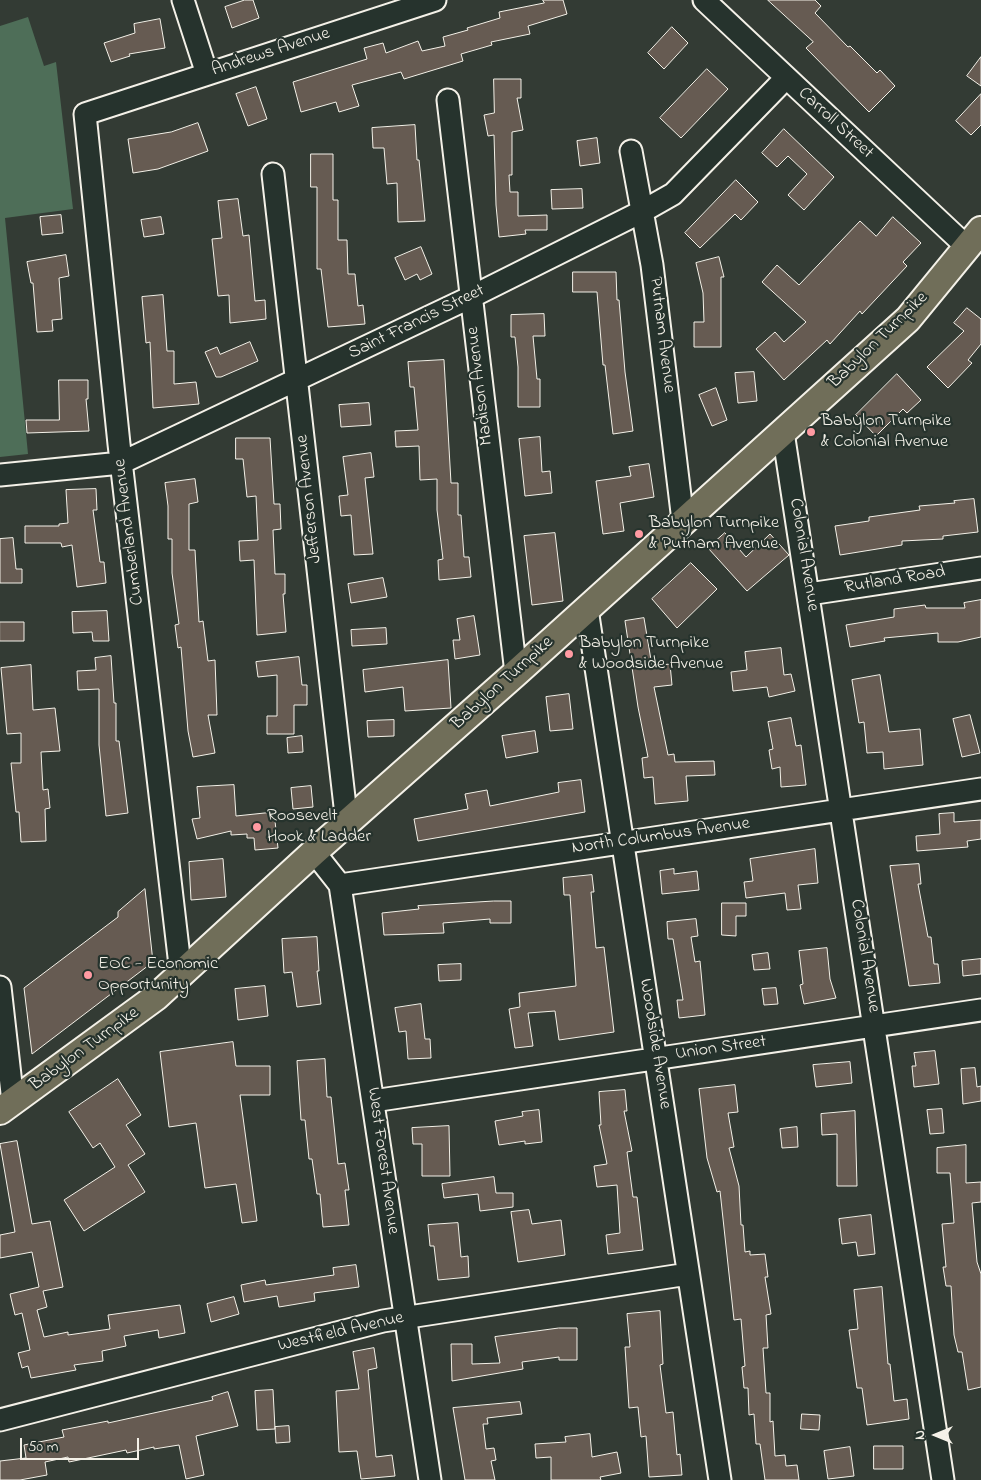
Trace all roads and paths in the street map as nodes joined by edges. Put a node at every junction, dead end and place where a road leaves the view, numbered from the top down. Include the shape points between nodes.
1 (183, 0) edge
2 (435, 0) edge
3 (704, 0) edge
4 (207, 74) junction
5 (786, 78) junction
6 (448, 100) dead end
7 (108, 106) joint
8 (632, 151) dead end
9 (274, 174) dead end
10 (643, 211) junction
11 (974, 239) edge
12 (471, 297) junction
13 (297, 381) junction
14 (783, 432) junction
15 (121, 463) junction
16 (0, 475) edge
17 (683, 521) junction
18 (981, 568) edge
19 (809, 594) junction
20 (587, 609) junction
21 (516, 673) junction
22 (981, 789) edge
23 (842, 810) junction
24 (347, 824) junction
25 (623, 843) junction
26 (314, 852) junction
27 (340, 885) junction
28 (181, 974) junction
29 (0, 986) edge
30 (981, 1010) edge
31 (874, 1026) junction
32 (656, 1058) junction
33 (373, 1101) junction
34 (7, 1107) edge
35 (688, 1274) junction
36 (405, 1318) junction
37 (1, 1417) edge
38 (430, 1480) edge
39 (720, 1480) edge
40 (942, 1480) edge

1 - 4 street
2 - 4 street, Andrews Avenue
3 - 5 street, Carroll Street
4 - 7 street, Andrews Avenue
5 - 10 street, Saint Francis Street via 673,194
5 - 11 street, Carroll Street
6 - 12 street, Madison Avenue
7 - 15 street, Cumberland Avenue via 85,114
8 - 10 street, Putnam Avenue
9 - 13 street, Jefferson Avenue
10 - 12 street, Saint Francis Street
10 - 17 street, Putnam Avenue
11 - 14 main road, Babylon Turnpike via 908,319
12 - 13 street, Saint Francis Street
12 - 21 street, Madison Avenue
13 - 15 street, Saint Francis Street
13 - 24 street, Jefferson Avenue
14 - 17 main road, Babylon Turnpike
14 - 19 street, Colonial Avenue
15 - 16 street, Saint Francis Street
15 - 28 street, Cumberland Avenue
17 - 20 main road, Babylon Turnpike
18 - 19 street, Rutland Road
19 - 23 street, Colonial Avenue
20 - 21 main road, Babylon Turnpike
20 - 25 street, Woodside Avenue
21 - 24 main road, Babylon Turnpike
22 - 23 street, North Columbus Avenue
23 - 25 street, North Columbus Avenue
23 - 31 street, Colonial Avenue
24 - 26 main road, Babylon Turnpike
25 - 27 street, North Columbus Avenue
25 - 32 street, Woodside Avenue
26 - 27 street, West Forest Avenue
26 - 28 main road, Babylon Turnpike
27 - 33 street, West Forest Avenue
28 - 34 main road, Babylon Turnpike via 133,1016
29 - 34 street
30 - 31 street, Union Street
31 - 32 street, Union Street
31 - 40 street, Colonial Avenue
32 - 33 street, Union Street
32 - 35 street, Woodside Avenue
33 - 36 street, West Forest Avenue
35 - 36 street, Westfield Avenue
35 - 39 street, Woodside Avenue
36 - 37 street, Westfield Avenue
36 - 38 street, West Forest Avenue

